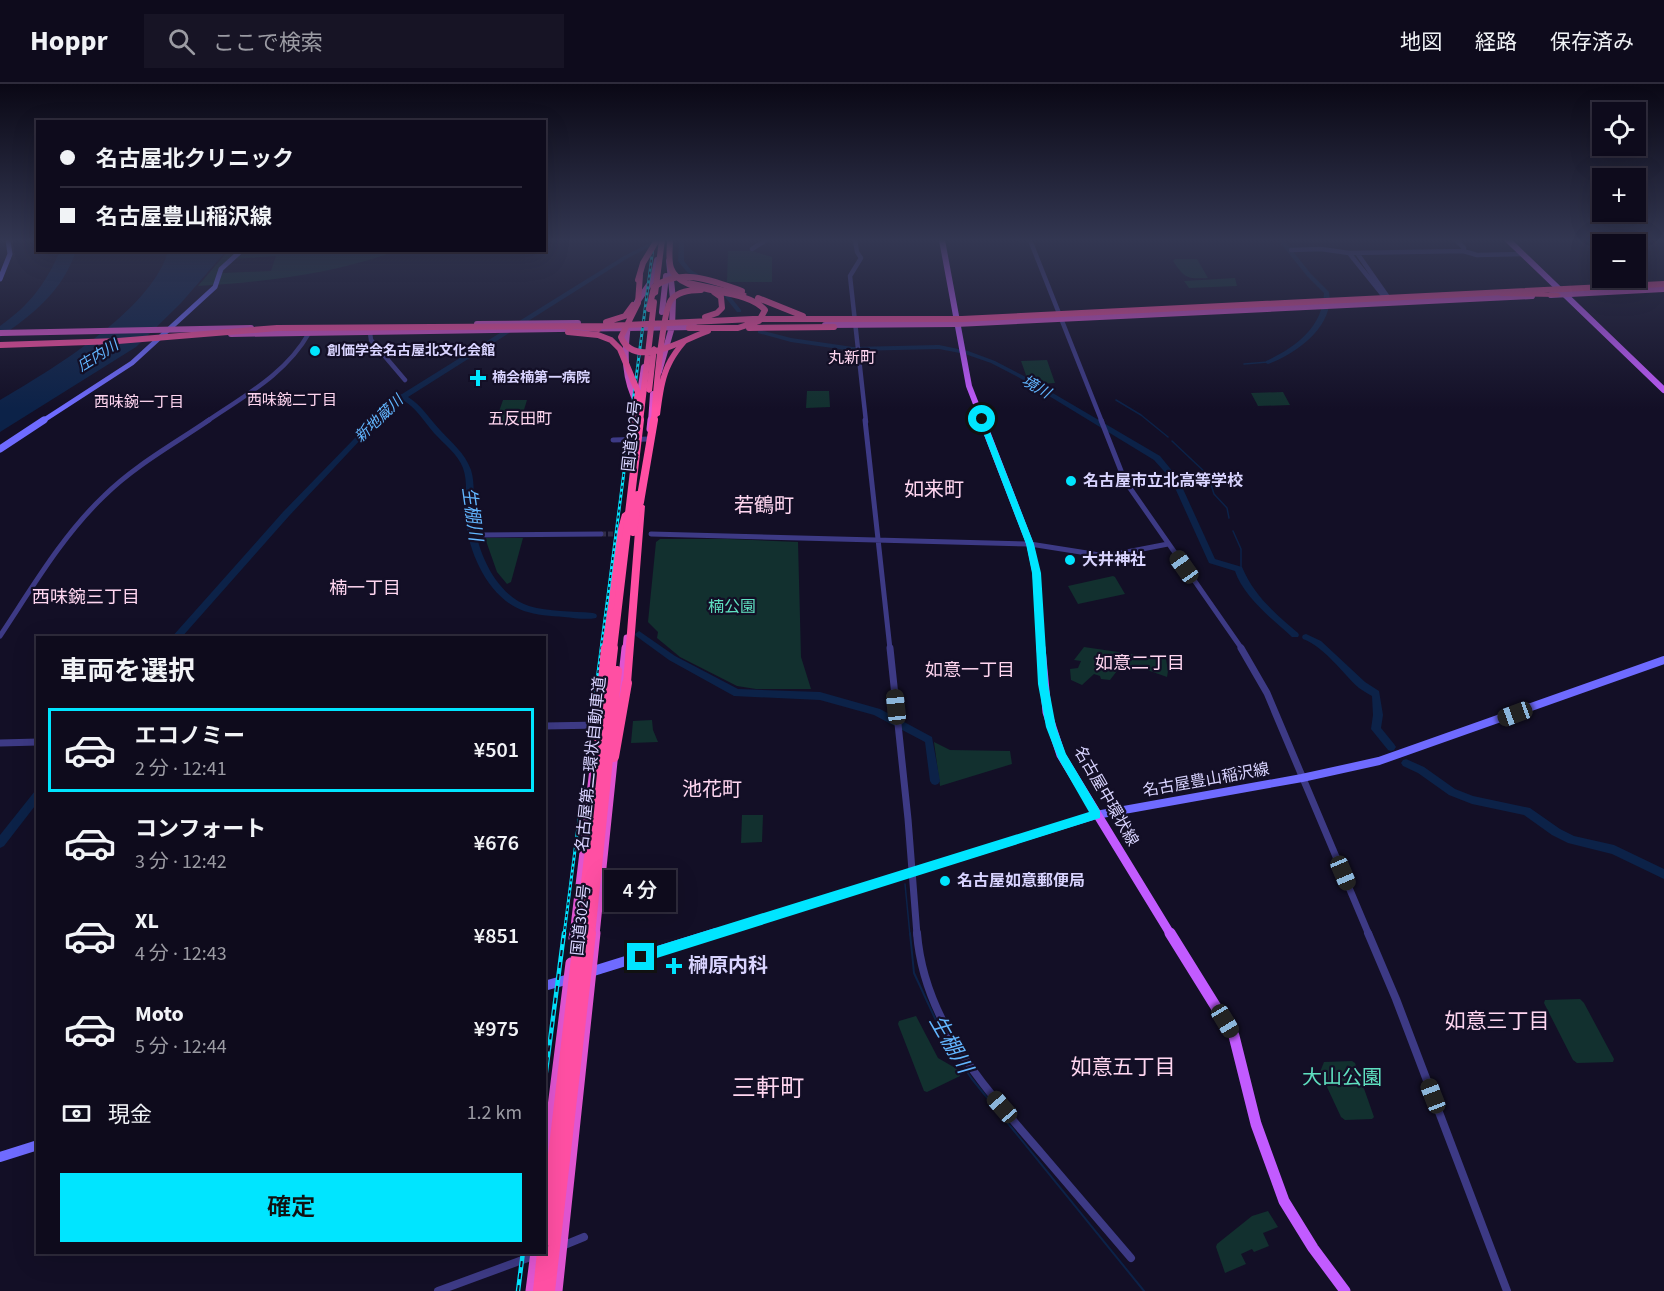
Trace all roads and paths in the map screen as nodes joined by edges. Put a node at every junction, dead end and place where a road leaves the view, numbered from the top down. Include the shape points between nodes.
1 (204, 296) edge
2 (634, 296) edge
3 (638, 296) edge
4 (641, 296) edge
5 (651, 296) edge
6 (653, 296) edge
7 (657, 296) edge
8 (658, 296) edge
9 (664, 296) edge
10 (670, 296) edge
11 (675, 296) edge
12 (719, 296) edge
13 (740, 296) edge
14 (751, 296) edge
15 (756, 296) edge
16 (852, 296) edge
17 (952, 296) edge
18 (1052, 296) edge
19 (1378, 296) edge
20 (1381, 296) edge
21 (1389, 296) edge
22 (1440, 296) edge
23 (1455, 296) edge
24 (1472, 296) edge
25 (1519, 296) edge
26 (1566, 296) edge
27 (1567, 296) edge
28 (1328, 301) junction
29 (768, 302) junction
30 (1391, 303) junction
31 (1236, 309) junction
32 (662, 312) dead end
33 (651, 313) dead end
34 (1034, 315) junction
35 (1060, 316) junction
36 (915, 320) junction
37 (956, 320) junction
38 (666, 321) edge
39 (666, 321) edge
40 (666, 321) edge
41 (666, 321) edge
42 (855, 322) junction
43 (899, 323) junction
44 (424, 324) junction
45 (528, 324) junction
46 (672, 324) junction
47 (628, 326) junction
48 (382, 330) junction
49 (601, 330) junction
50 (166, 331) junction
51 (496, 331) junction
52 (209, 332) junction
53 (309, 333) junction
54 (370, 333) junction
55 (0, 335) edge
56 (648, 337) dead end
57 (660, 337) dead end
58 (687, 339) junction
59 (0, 346) edge
60 (405, 380) dead end
61 (645, 383) junction
62 (1664, 385) edge
63 (1664, 390) edge
64 (639, 405) junction
65 (652, 405) junction
66 (655, 426) junction
67 (649, 439) junction
68 (613, 440) dead end
69 (634, 440) junction
70 (0, 449) edge
71 (633, 512) junction
72 (601, 534) tunnel mouth
73 (651, 534) dead end
74 (477, 536) dead end
75 (878, 539) junction
76 (1030, 544) junction
77 (1168, 544) junction
78 (0, 636) edge
79 (1664, 660) edge
80 (617, 724) junction
81 (600, 725) junction
82 (546, 726) edge
83 (36, 742) edge
84 (0, 743) edge
85 (1302, 778) junction
86 (600, 808) junction
87 (1096, 815) junction
88 (907, 874) junction
89 (592, 972) junction
90 (568, 979) junction
91 (546, 985) edge
92 (36, 1146) edge
93 (0, 1157) edge
94 (546, 1162) edge
95 (546, 1226) edge
96 (584, 1237) dead end
97 (562, 1246) junction
98 (546, 1251) edge
99 (537, 1254) edge
100 (540, 1254) edge
101 (540, 1254) edge
102 (1131, 1258) dead end
103 (438, 1291) edge
104 (531, 1291) edge
105 (538, 1291) edge
106 (549, 1291) edge
107 (557, 1291) edge
108 (1345, 1291) edge
109 (1507, 1291) edge

1 - 50 main road
2 - 45 highway, bridge via 630,311 618,320
3 - 58 highway, bridge via 621,337 623,345 638,352 651,352
4 - 47 highway
5 - 61 highway, bridge via 643,364
6 - 33 highway
7 - 61 highway, 名古屋第二環状自動車道, bridge
8 - 71 highway, 名古屋第二環状自動車道, bridge
9 - 32 highway
10 - 46 highway
11 - 40 highway, bridge
12 - 39 highway, bridge via 723,301 720,311 711,316
13 - 49 highway, bridge via 762,306 764,314 757,322 738,328
14 - 29 highway, bridge
15 - 29 highway, bridge
16 - 42 street
17 - 37 main road, 名古屋中環状線
18 - 35 street
19 - 28 highway
20 - 30 street
21 - 30 street
22 - 34 highway, bridge
23 - 31 highway, bridge
24 - 31 highway, bridge
25 - 30 highway
26 - 63 main road
27 - 62 main road
28 - 30 highway
28 - 34 highway, bridge
28 - 35 highway
29 - 36 highway, bridge via 805,316
31 - 43 highway, bridge
34 - 36 highway, bridge
35 - 37 highway
35 - 77 street via 1125,481
36 - 47 highway, bridge via 753,319
37 - 42 highway
37 - 76 main road, 名古屋中環状線 via 969,386
38 - 47 highway, bridge
41 - 66 highway, bridge via 656,387
42 - 46 highway via 693,327
42 - 46 highway via 745,318
42 - 75 street
43 - 49 highway, bridge via 730,323
43 - 58 highway, bridge via 716,330
44 - 45 highway, bridge
44 - 48 highway
44 - 50 highway
45 - 47 highway, bridge
45 - 52 highway, bridge
46 - 47 highway
46 - 65 highway
47 - 49 highway
47 - 64 highway via 624,366
48 - 49 highway, bridge
48 - 51 highway, bridge
48 - 52 highway, bridge
48 - 59 highway, bridge via 265,332 97,345
49 - 51 highway, bridge
49 - 51 highway, bridge
50 - 53 highway
50 - 55 highway
50 - 55 highway
50 - 70 main road via 132,363
51 - 54 highway
51 - 71 highway, bridge via 593,334 611,340 621,349 638,392 628,475
52 - 59 highway, bridge
53 - 54 highway
53 - 78 street via 278,373 103,496 77,525
54 - 60 street via 371,340
56 - 64 highway, 国道302号
57 - 65 highway, 国道302号
58 - 66 highway, bridge via 666,364
61 - 71 highway, 名古屋第二環状自動車道, bridge
64 - 69 highway, 国道302号
65 - 67 highway, 国道302号
66 - 71 highway, bridge via 644,490
67 - 69 street
67 - 71 highway, 国道302号
68 - 69 street
69 - 71 highway, 国道302号
71 - 80 highway, 国道302号
71 - 81 highway, 国道302号
71 - 86 highway, 名古屋第二環状自動車道, bridge
71 - 86 highway, bridge via 633,603 627,683
71 - 86 highway, bridge via 621,532 600,698
72 - 74 street
73 - 75 street
75 - 76 street
75 - 88 street via 898,728
76 - 77 street via 1106,556
76 - 87 main road, 名古屋中環状線 via 1036,573 1047,712 1061,755
77 - 85 street via 1254,667
79 - 85 main road, 名古屋豊山稲沢線 via 1412,750
80 - 81 street
80 - 89 highway, 国道302号
81 - 82 street
81 - 90 highway, 国道302号
83 - 84 street
85 - 87 main road, 名古屋豊山稲沢線
85 - 109 street via 1396,999
86 - 95 highway, 名古屋第二環状自動車道, bridge
86 - 106 highway, 名古屋第二環状自動車道, bridge
87 - 88 main road, 名古屋豊山稲沢線
87 - 108 main road, 名古屋中環状線 via 1234,1036 1256,1124 1284,1201
88 - 89 main road, 名古屋豊山稲沢線
88 - 102 street via 923,979 975,1075
89 - 90 main road, 名古屋豊山稲沢線
89 - 97 highway, 国道302号
90 - 91 main road, 名古屋豊山稲沢線
90 - 94 highway, 国道302号
92 - 93 main road
96 - 97 street
97 - 98 street
97 - 107 highway, 国道302号
99 - 103 street
100 - 104 highway
101 - 105 highway, bridge

